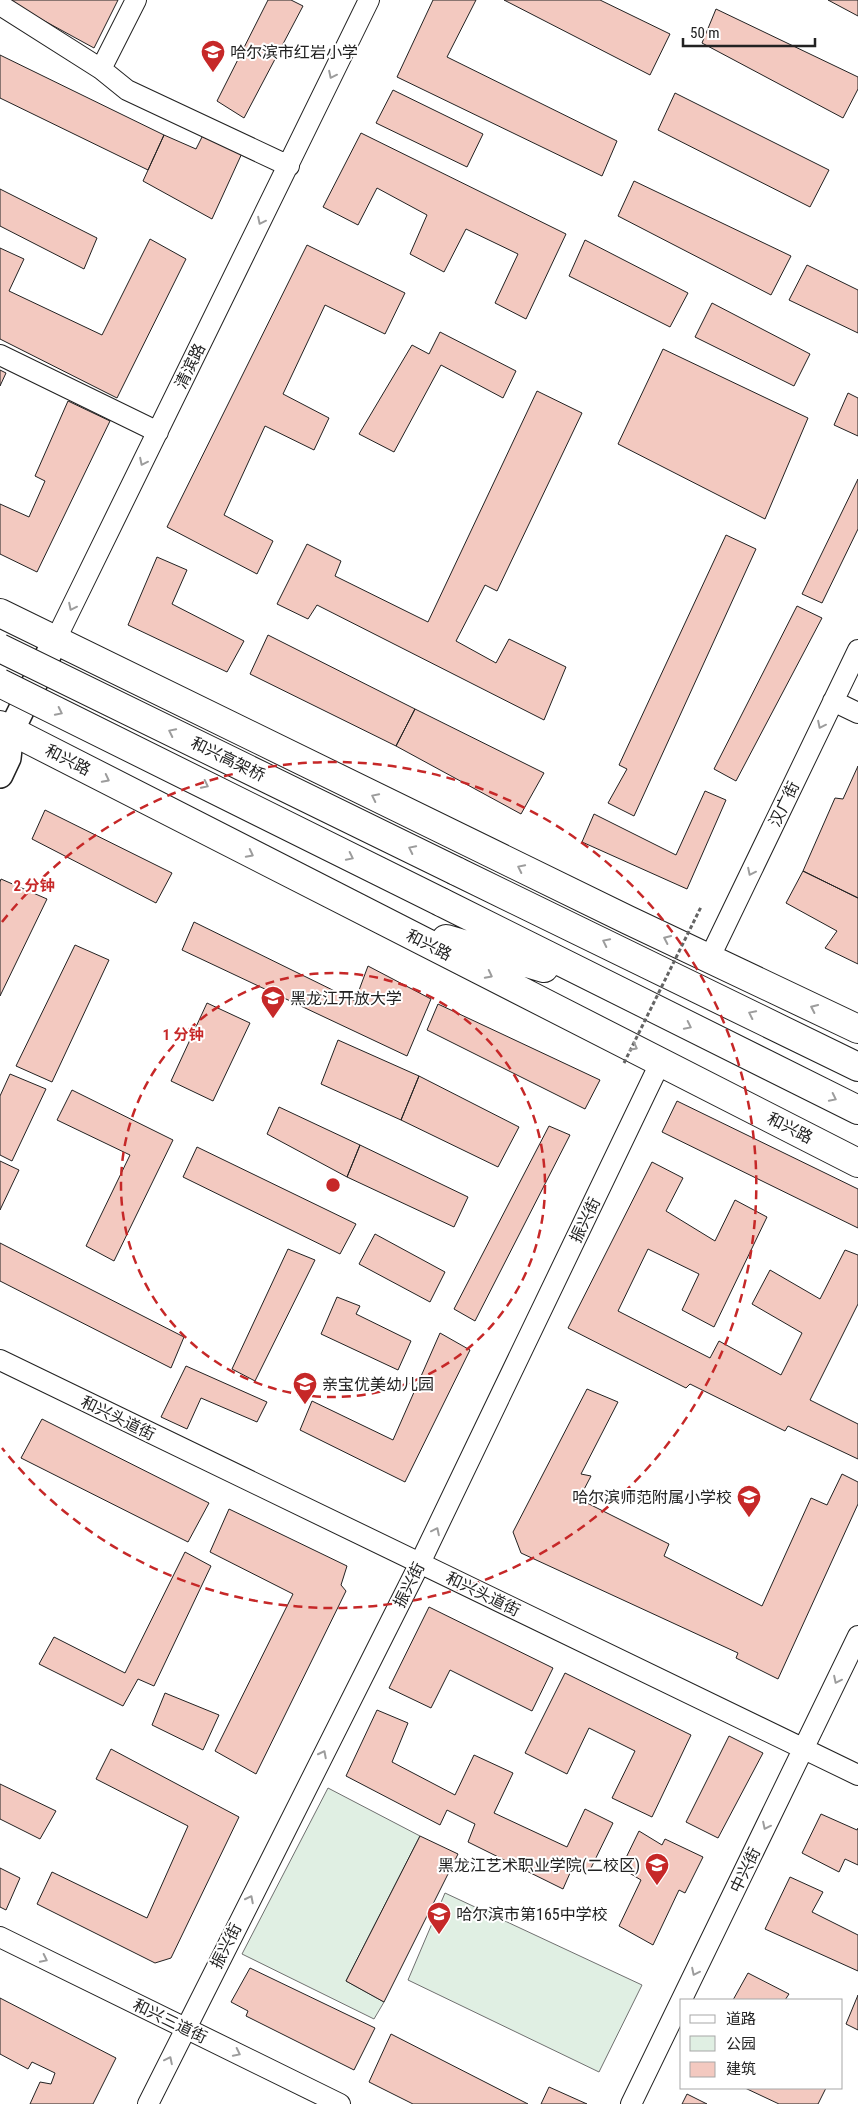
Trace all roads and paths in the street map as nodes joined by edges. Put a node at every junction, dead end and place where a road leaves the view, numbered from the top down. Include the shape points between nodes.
1 (136, 0) edge
2 (369, 0) edge
3 (0, 5) edge
4 (101, 69) junction
5 (288, 166) junction
6 (0, 355) edge
7 (158, 432) junction
8 (0, 612) edge
9 (56, 641) junction
10 (0, 648) edge
11 (858, 650) edge
12 (0, 683) edge
13 (833, 701) junction
14 (858, 713) edge
15 (4, 732) edge
16 (0, 775) edge
17 (456, 871) junction
18 (701, 907) dead end
19 (378, 919) junction
20 (628, 920) junction
21 (709, 959) junction
22 (611, 988) junction
23 (858, 1029) edge
24 (661, 1061) junction
25 (624, 1062) dead end
26 (858, 1067) edge
27 (858, 1110) edge
28 (858, 1163) edge
29 (0, 1360) edge
30 (420, 1564) junction
31 (858, 1636) edge
32 (804, 1749) junction
33 (858, 1775) edge
34 (0, 1937) edge
35 (682, 1999) edge
36 (680, 2003) edge
37 (184, 2028) junction
38 (148, 2104) edge
39 (340, 2104) edge
40 (631, 2104) edge

1 - 4 street
2 -> 5 street, 清滨路
3 - 4 street
4 - 5 street via 127,90
5 -> 7 street, 清滨路
6 - 7 street
7 -> 9 street, 清滨路
8 - 9 highway
9 - 15 main road, 清滨路
20 -> 9 highway
17 -> 10 highway, 和兴高架桥, bridge
11 - 13 street, 汉广街
12 -> 22 highway, 和兴高架桥, bridge
13 - 14 street
13 -> 21 street, 汉广街
15 - 16 main road, 清滨路 via 8,758
15 -> 19 highway, 和兴路
17 - 20 highway
26 -> 17 highway
18 - 25 path, bridge
19 - 22 highway
19 -> 24 highway, 和兴路
21 -> 20 highway
23 -> 21 highway
22 -> 27 highway
24 - 28 highway, 和兴路
30 -> 24 street, 振兴街
29 - 30 street, 和兴头道街
30 - 32 street, 和兴头道街
37 -> 30 street, 振兴街
31 -> 32 street, 中兴街
32 - 33 street, 和兴头道街
32 -> 35 street, 中兴街
34 -> 37 street, 和兴三道街
36 -> 40 street, 中兴街
38 -> 37 street, 振兴街
37 -> 39 street, 和兴三道街

